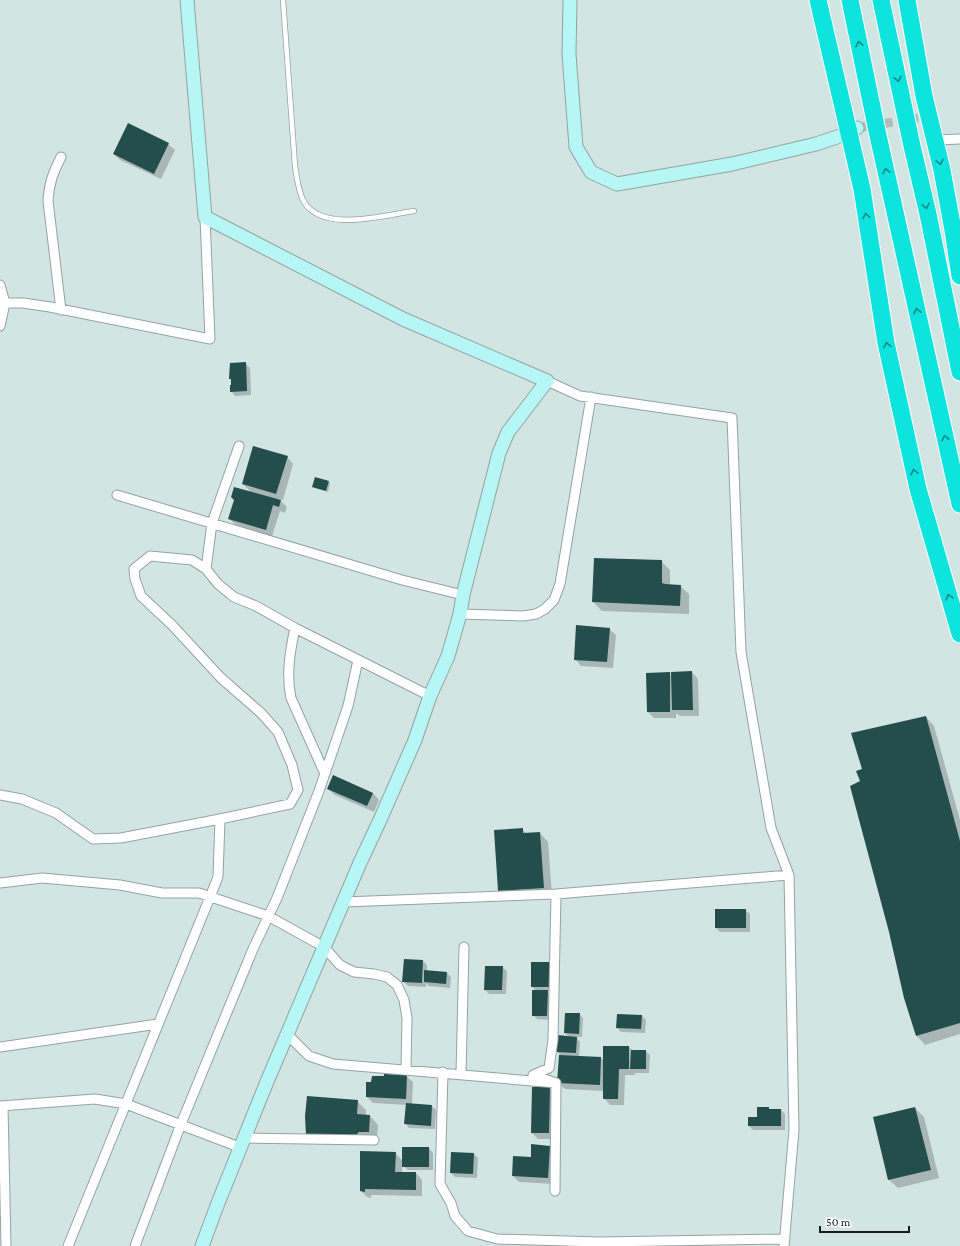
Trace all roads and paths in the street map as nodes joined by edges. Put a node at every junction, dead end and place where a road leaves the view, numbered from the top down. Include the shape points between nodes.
1 (187, 0) edge
2 (283, 0) edge
3 (570, 0) edge
4 (818, 0) edge
5 (850, 0) edge
6 (881, 0) edge
7 (907, 0) edge
8 (853, 130) junction
9 (960, 139) edge
10 (935, 140) junction
11 (61, 157) dead end
12 (955, 210) edge
13 (414, 211) dead end
14 (205, 217) junction
15 (960, 276) edge
16 (0, 285) edge
17 (2, 303) edge
18 (61, 310) junction
19 (0, 326) edge
20 (960, 372) edge
21 (547, 381) junction
22 (591, 397) junction
23 (239, 446) dead end
24 (117, 495) dead end
25 (960, 504) edge
26 (212, 523) junction
27 (206, 569) junction
28 (463, 595) junction
29 (460, 614) junction
30 (295, 628) junction
31 (960, 634) edge
32 (358, 660) junction
33 (430, 696) junction
34 (324, 774) junction
35 (0, 795) edge
36 (220, 819) junction
37 (789, 875) junction
38 (0, 883) edge
39 (556, 894) junction
40 (210, 897) junction
41 (344, 902) junction
42 (268, 916) junction
43 (324, 947) junction
44 (464, 947) dead end
45 (158, 1024) junction
46 (287, 1034) junction
47 (0, 1047) edge
48 (406, 1069) junction
49 (443, 1072) junction
50 (461, 1074) junction
51 (556, 1083) junction
52 (126, 1104) junction
53 (1, 1106) edge
54 (181, 1124) junction
55 (374, 1140) dead end
56 (241, 1142) junction
57 (555, 1191) dead end
58 (785, 1242) edge
59 (205, 1243) edge
60 (6, 1246) edge
61 (68, 1246) edge
62 (135, 1246) edge

1 - 14 street
2 - 13 lane via 295,166 298,189 305,203 313,212 327,219 349,220
3 - 8 street via 569,54 576,147 591,172 617,184 732,164 816,144
4 - 8 highway
25 -> 5 highway
6 -> 20 highway
7 - 10 highway via 923,116
31 -> 8 highway via 918,489 886,343
9 - 10 street
10 -> 12 highway
11 - 18 street via 48,186
12 - 15 highway
14 - 18 street via 210,339
14 - 21 street via 403,319
16 - 17 street
17 - 18 street via 23,303
17 - 19 street
21 - 22 street via 580,396
21 - 28 street via 508,432 499,453
22 - 29 street via 560,584 554,600 536,614
22 - 37 street via 732,418 741,652 771,828
23 - 26 street
24 - 26 street
26 - 27 street
26 - 28 street via 402,580
27 - 30 street via 218,584 234,597
27 - 36 street via 192,560 150,556 134,569 140,596 172,625 221,678 261,712 278,732 292,765 298,790 290,804
28 - 29 street
29 - 33 street via 448,656
30 - 32 street
30 - 34 street via 288,686
32 - 33 street
32 - 34 street via 348,706
33 - 41 street via 415,740
34 - 42 street
35 - 36 street via 22,798 56,812 93,838 121,838
36 - 40 street via 218,877
37 - 39 street
37 - 58 street via 794,1130
38 - 40 street via 42,878 120,885 162,893 199,893
39 - 41 street
39 - 51 street via 553,1040 548,1068 533,1075
40 - 42 street
40 - 45 street
41 - 43 street
42 - 43 street
42 - 54 street
43 - 46 street
43 - 48 street via 340,965 354,972 387,977 397,985 404,1000 407,1018
44 - 50 street
45 - 47 street
45 - 52 street
46 - 48 street via 309,1056 333,1064
46 - 56 street
48 - 49 street
49 - 50 street
49 - 58 street via 440,1184 451,1202 455,1216 468,1231 497,1239
50 - 51 street
51 - 57 street
52 - 53 street via 95,1099
52 - 54 street
52 - 61 street
53 - 60 street
54 - 56 street
54 - 62 street
55 - 56 street
56 - 59 street

